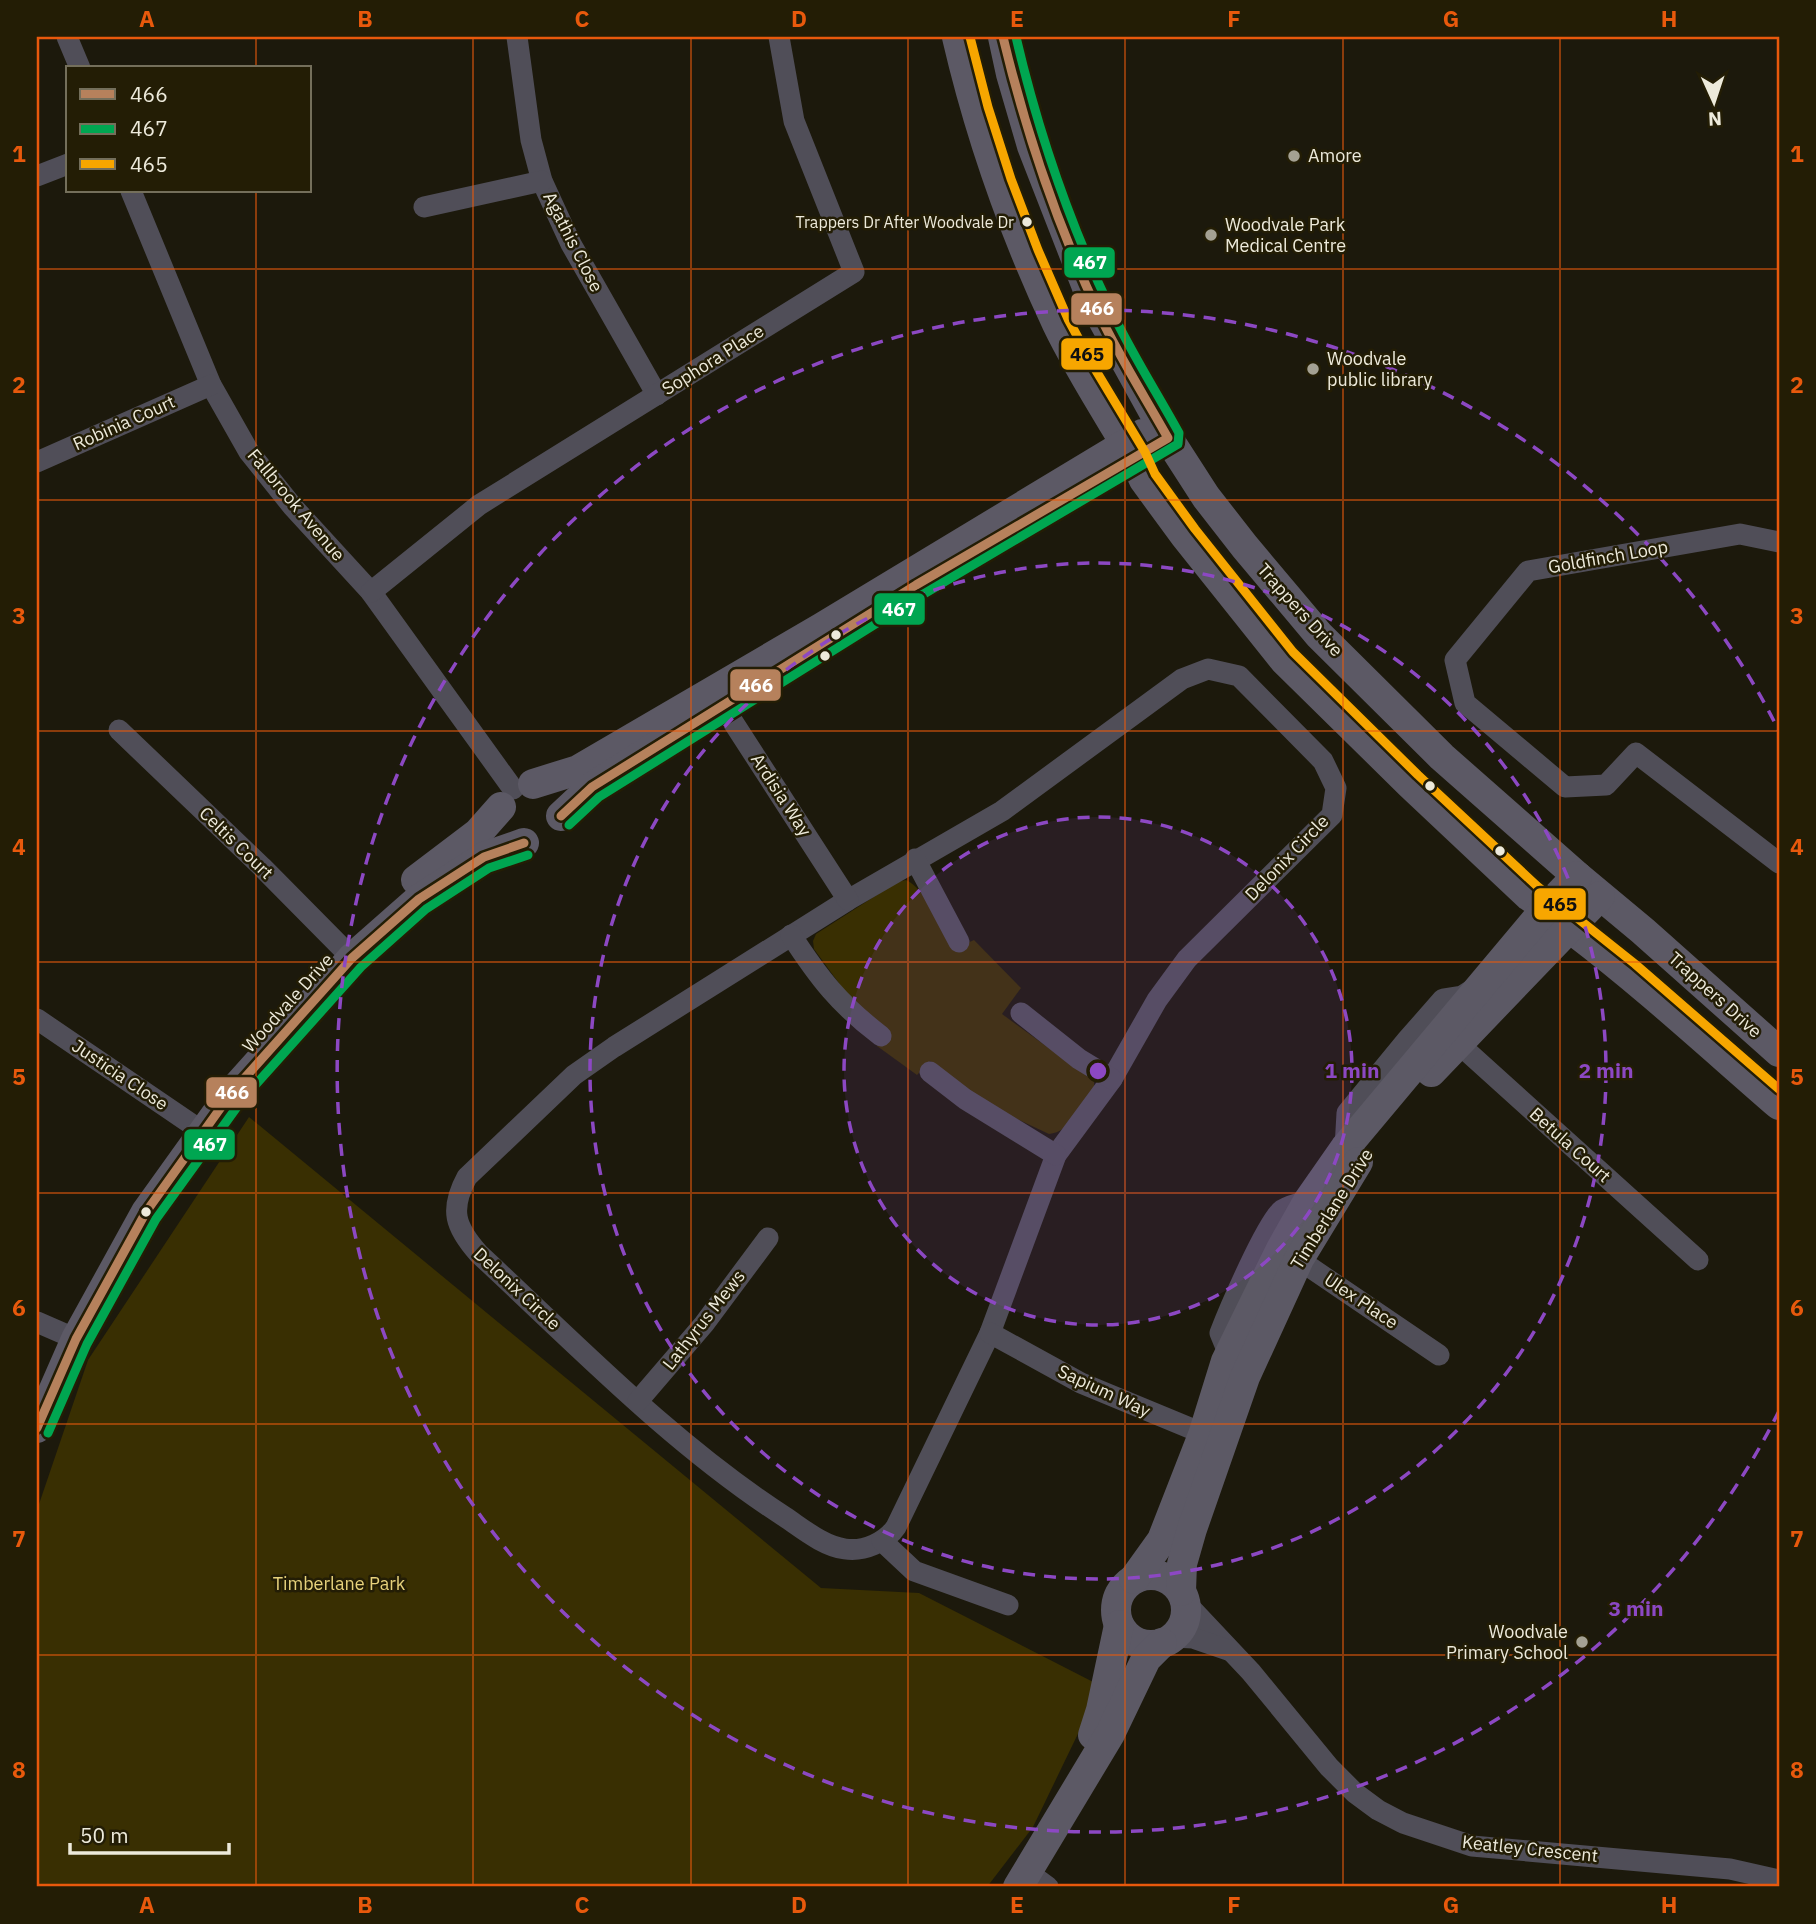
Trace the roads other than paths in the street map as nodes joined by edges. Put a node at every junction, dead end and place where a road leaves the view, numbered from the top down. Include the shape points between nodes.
1 (67, 37) edge
2 (517, 37) edge
3 (779, 37) edge
4 (957, 37) edge
5 (1003, 37) edge
6 (79, 66) edge
7 (66, 165) edge
8 (37, 176) edge
9 (542, 181) junction
10 (131, 192) edge
11 (424, 207) dead end
12 (211, 385) junction
13 (657, 395) junction
14 (1164, 431) junction
15 (1130, 451) junction
16 (37, 462) edge
17 (1779, 542) edge
18 (371, 592) junction
19 (717, 698) junction
20 (118, 730) dead end
21 (516, 793) junction
22 (561, 816) junction
23 (524, 842) junction
24 (915, 859) junction
25 (1779, 863) edge
26 (1577, 876) junction
27 (1600, 896) junction
28 (848, 900) junction
29 (1547, 907) junction
30 (1569, 928) junction
31 (791, 935) junction
32 (958, 942) dead end
33 (346, 952) junction
34 (1486, 979) junction
35 (1021, 1013) dead end
36 (37, 1019) edge
37 (881, 1036) dead end
38 (1451, 1037) junction
39 (1779, 1052) edge
40 (930, 1072) dead end
41 (1112, 1079) junction
42 (1779, 1105) edge
43 (196, 1127) junction
44 (1345, 1148) junction
45 (1056, 1155) junction
46 (1308, 1201) junction
47 (768, 1238) dead end
48 (1290, 1254) junction
49 (1698, 1260) dead end
50 (58, 1331) edge
51 (989, 1333) junction
52 (1439, 1355) dead end
53 (1226, 1361) junction
54 (37, 1384) edge
55 (638, 1401) junction
56 (37, 1427) edge
57 (1213, 1438) junction
58 (882, 1541) junction
59 (1134, 1579) junction
60 (1183, 1597) junction
61 (1008, 1605) dead end
62 (1119, 1625) junction
63 (1168, 1640) junction
64 (1230, 1650) junction
65 (1071, 1798) junction
66 (1779, 1880) edge
67 (1032, 1882) edge

1 - 6 street
2 - 9 street, Agathis Close via 530,141
3 - 13 street, Sophora Place via 794,121 854,272
4 - 15 street via 1007,204 1058,326
5 - 14 street, Trappers Drive via 1032,146 1092,300
7 - 8 street
9 - 11 street
9 - 13 street, Agathis Close via 571,244
10 - 12 street, Fallbrook Avenue
12 - 16 street, Robinia Court
12 - 18 street, Fallbrook Avenue via 249,452
13 - 18 street, Sophora Place via 479,505
14 - 15 street
14 - 26 street, Trappers Drive via 1206,497 1319,635 1442,757
15 - 19 street via 916,585
15 - 29 street via 1144,480 1185,536 1284,660 1529,896
17 - 25 street, Goldfinch Loop via 1740,534 1528,571 1455,660 1465,703 1565,787 1606,785 1636,753
18 - 21 street, Fallbrook Avenue
19 - 21 street via 578,770
19 - 22 street via 592,787
19 - 28 street, Ardisia Way
20 - 33 street, Celtis Court
21 - 22 street via 550,791
21 - 23 street via 501,816 508,833
21 - 33 street, Woodvale Drive via 478,833 409,886
22 - 23 street via 544,840
23 - 33 street, Woodvale Drive via 484,857
24 - 28 street, Delonix Circle
24 - 32 street
24 - 41 street, Delonix Circle via 1002,811 1182,679 1208,669 1239,676 1323,761 1336,788 1332,815 1187,959 1157,1000
26 - 27 street, Trappers Drive
26 - 29 street, Timberlane Drive
27 - 30 street, Timberlane Drive
27 - 39 street, Trappers Drive
28 - 31 street, Delonix Circle
29 - 30 street
29 - 34 street, Timberlane Drive
30 - 38 street, Timberlane Drive
30 - 42 street
31 - 37 street via 839,1002
31 - 55 street, Delonix Circle via 574,1074 467,1177 460,1191 456,1219 468,1243
33 - 43 street, Woodvale Drive via 240,1083
34 - 38 street, Timberlane Drive
34 - 44 street, Timberlane Drive via 1470,992 1443,999 1406,1040 1348,1113
35 - 41 street
36 - 43 street, Justicia Close
38 - 44 street, Timberlane Drive
38 - 48 street, Timberlane Drive
38 - 49 street, Betula Court
40 - 45 street
41 - 45 street, Delonix Circle
43 - 50 street, Woodvale Drive via 146,1212
44 - 46 street, Timberlane Drive
45 - 51 street, Delonix Circle
46 - 48 street, Timberlane Drive
46 - 53 street, Timberlane Drive via 1280,1212 1265,1237 1220,1333
47 - 55 street, Lathyrus Mews via 704,1324
48 - 52 street, Ulex Place
48 - 53 street, Timberlane Drive
48 - 57 street, Timberlane Drive via 1245,1377
50 - 54 street, Woodvale Drive
50 - 56 street, Woodvale Drive
51 - 57 street, Sapium Way via 1081,1383
51 - 58 street, Delonix Circle via 905,1513
53 - 57 street, Timberlane Drive
55 - 58 street, Delonix Circle via 727,1479 813,1536 846,1550
57 - 59 street, Timberlane Drive via 1162,1540
57 - 60 street, Timberlane Drive via 1182,1564
58 - 61 street via 914,1571
59 - 60 street via 1154,1575 1174,1583
59 - 62 street via 1119,1594
60 - 63 street via 1184,1622
60 - 64 street, Keatley Crescent
62 - 63 street via 1142,1644
62 - 65 street via 1101,1710
63 - 64 street, Keatley Crescent via 1193,1638
63 - 65 street via 1146,1658 1110,1734
64 - 66 street, Keatley Crescent via 1354,1793 1403,1823 1472,1846 1730,1868
65 - 67 street

